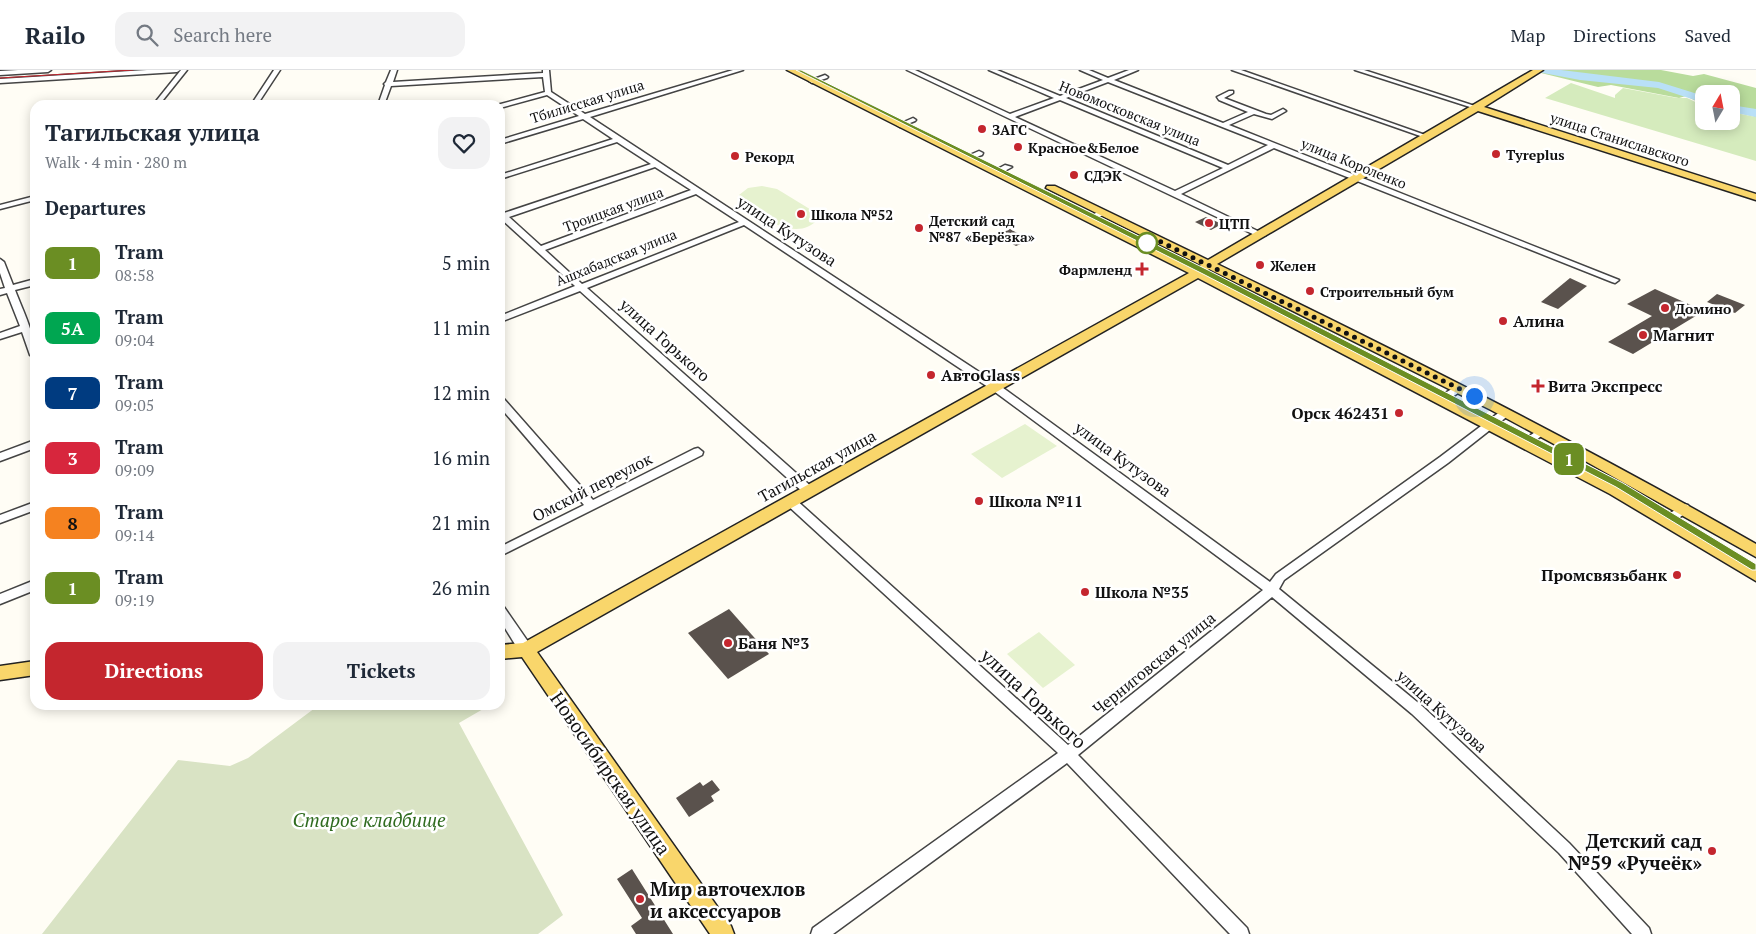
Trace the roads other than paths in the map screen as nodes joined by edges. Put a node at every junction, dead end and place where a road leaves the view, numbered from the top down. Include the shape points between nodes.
1 (48, 70) edge
2 (177, 70) edge
3 (184, 70) edge
4 (277, 70) edge
5 (740, 70) edge
6 (790, 70) edge
7 (910, 70) edge
8 (992, 70) edge
9 (1083, 70) edge
10 (1135, 70) edge
11 (1235, 70) edge
12 (1358, 70) edge
13 (1538, 70) edge
14 (14, 71) edge
15 (390, 71) edge
16 (546, 72) edge
17 (0, 73) edge
18 (811, 75) edge
19 (0, 81) edge
20 (1110, 81) junction
21 (387, 84) junction
22 (1231, 92) dead end
23 (548, 93) junction
24 (1060, 98) junction
25 (160, 100) edge
26 (257, 100) edge
27 (382, 100) edge
28 (505, 105) edge
29 (1475, 108) junction
30 (1283, 111) dead end
31 (1253, 112) junction
32 (583, 116) junction
33 (1009, 117) junction
34 (913, 120) junction
35 (900, 124) junction
36 (1224, 125) junction
37 (1428, 137) junction
38 (505, 140) edge
39 (616, 140) junction
40 (1274, 145) junction
41 (979, 153) junction
42 (967, 158) junction
43 (654, 165) junction
44 (1008, 167) junction
45 (1230, 168) junction
46 (996, 172) junction
47 (505, 175) edge
48 (1357, 178) junction
49 (696, 191) junction
50 (1175, 194) junction
51 (1756, 197) edge
52 (30, 199) edge
53 (0, 207) edge
54 (505, 213) edge
55 (1102, 213) junction
56 (505, 217) edge
57 (1090, 219) junction
58 (743, 223) junction
59 (1262, 235) junction
60 (540, 249) junction
61 (0, 262) edge
62 (1203, 269) junction
63 (1615, 280) dead end
64 (30, 283) edge
65 (580, 287) junction
66 (11, 289) junction
67 (0, 292) edge
68 (505, 317) edge
69 (26, 327) junction
70 (0, 336) edge
71 (30, 339) edge
72 (995, 387) junction
73 (1458, 388) junction
74 (1443, 399) junction
75 (505, 407) edge
76 (1505, 413) junction
77 (1491, 424) junction
78 (1541, 431) junction
79 (1526, 443) junction
80 (30, 446) edge
81 (698, 452) dead end
82 (0, 457) edge
83 (1650, 489) junction
84 (808, 491) junction
85 (790, 501) junction
86 (1635, 502) junction
87 (591, 505) junction
88 (30, 508) edge
89 (1684, 508) junction
90 (0, 519) edge
91 (1666, 521) junction
92 (505, 549) edge
93 (1756, 551) edge
94 (1755, 573) edge
95 (30, 587) edge
96 (1272, 590) junction
97 (0, 599) edge
98 (505, 618) edge
99 (526, 650) junction
100 (505, 652) edge
101 (30, 669) edge
102 (0, 673) edge
103 (1068, 754) junction
104 (723, 934) edge
105 (819, 934) edge
106 (1240, 934) edge
107 (1643, 934) edge

1 - 14 street
2 - 19 street
3 - 25 street
4 - 26 street
5 - 32 street, Тбилисская улица
6 - 18 main road
7 - 33 street
8 - 24 street, Новомосковская улица
9 - 20 street, улица Короленко
10 - 20 street
11 - 37 street
12 - 29 street
13 - 29 main road, Тагильская улица
14 - 17 street
15 - 21 street
16 - 21 street
16 - 23 street
18 - 34 main road via 825,77
18 - 35 main road
20 - 24 street
20 - 36 street, улица Короленко
21 - 27 street
22 - 31 street via 1220,99
23 - 28 street
23 - 32 street, улица Кутузова
24 - 33 street
24 - 45 street, Новомосковская улица
29 - 37 main road, Тагильская улица
29 - 51 main road, улица Станиславского
30 - 31 street via 1272,117
31 - 36 street
32 - 38 street, Тбилисская улица
32 - 39 street, улица Кутузова
33 - 50 street
34 - 35 street
34 - 41 main road
35 - 42 main road
36 - 40 street, улица Короленко
37 - 48 main road, Тагильская улица
39 - 43 street, улица Кутузова
39 - 47 street
40 - 45 street
40 - 48 street, улица Короленко
41 - 42 street
41 - 44 main road
42 - 46 main road
43 - 49 street, улица Кутузова
43 - 54 street
44 - 46 street
44 - 55 main road
45 - 50 street
46 - 57 main road
48 - 59 main road, Тагильская улица
48 - 63 street, улица Короленко
49 - 58 street, улица Кутузова
49 - 60 street, Троицкая улица
50 - 59 street
52 - 53 street
55 - 57 street
55 - 62 main road
56 - 60 street, улица Горького
57 - 62 main road
58 - 65 street, Ашхабадская улица
58 - 72 street, улица Кутузова
59 - 62 main road, Тагильская улица
60 - 65 street, улица Горького
61 - 66 street
62 - 72 main road, Тагильская улица
62 - 73 main road
62 - 74 main road
64 - 66 street
65 - 68 street, Ашхабадская улица
65 - 84 street, улица Горького
66 - 67 street
66 - 69 street
69 - 70 street
69 - 71 street
72 - 84 main road, Тагильская улица
72 - 96 street, улица Кутузова
73 - 74 street
73 - 76 main road
74 - 77 main road
75 - 87 street
76 - 77 street, Черниговская улица
76 - 78 main road
77 - 79 main road
77 - 96 street, Черниговская улица via 1280,577
78 - 79 street
78 - 83 main road
79 - 86 main road
80 - 82 street
81 - 87 street, Омский переулок
83 - 86 street
83 - 89 main road
84 - 85 main road, Тагильская улица
85 - 99 main road, Тагильская улица
85 - 103 street, улица Горького
86 - 91 main road
87 - 92 street, Омский переулок
88 - 90 street
89 - 91 street
89 - 93 main road
91 - 94 main road
95 - 97 street
96 - 103 street, Черниговская улица
96 - 107 street, улица Кутузова via 1439,730 1564,848
98 - 99 street, Новосибирская улица
99 - 100 main road
99 - 104 main road, Новосибирская улица
101 - 102 main road
103 - 105 street, Черниговская улица
103 - 106 street, улица Горького

